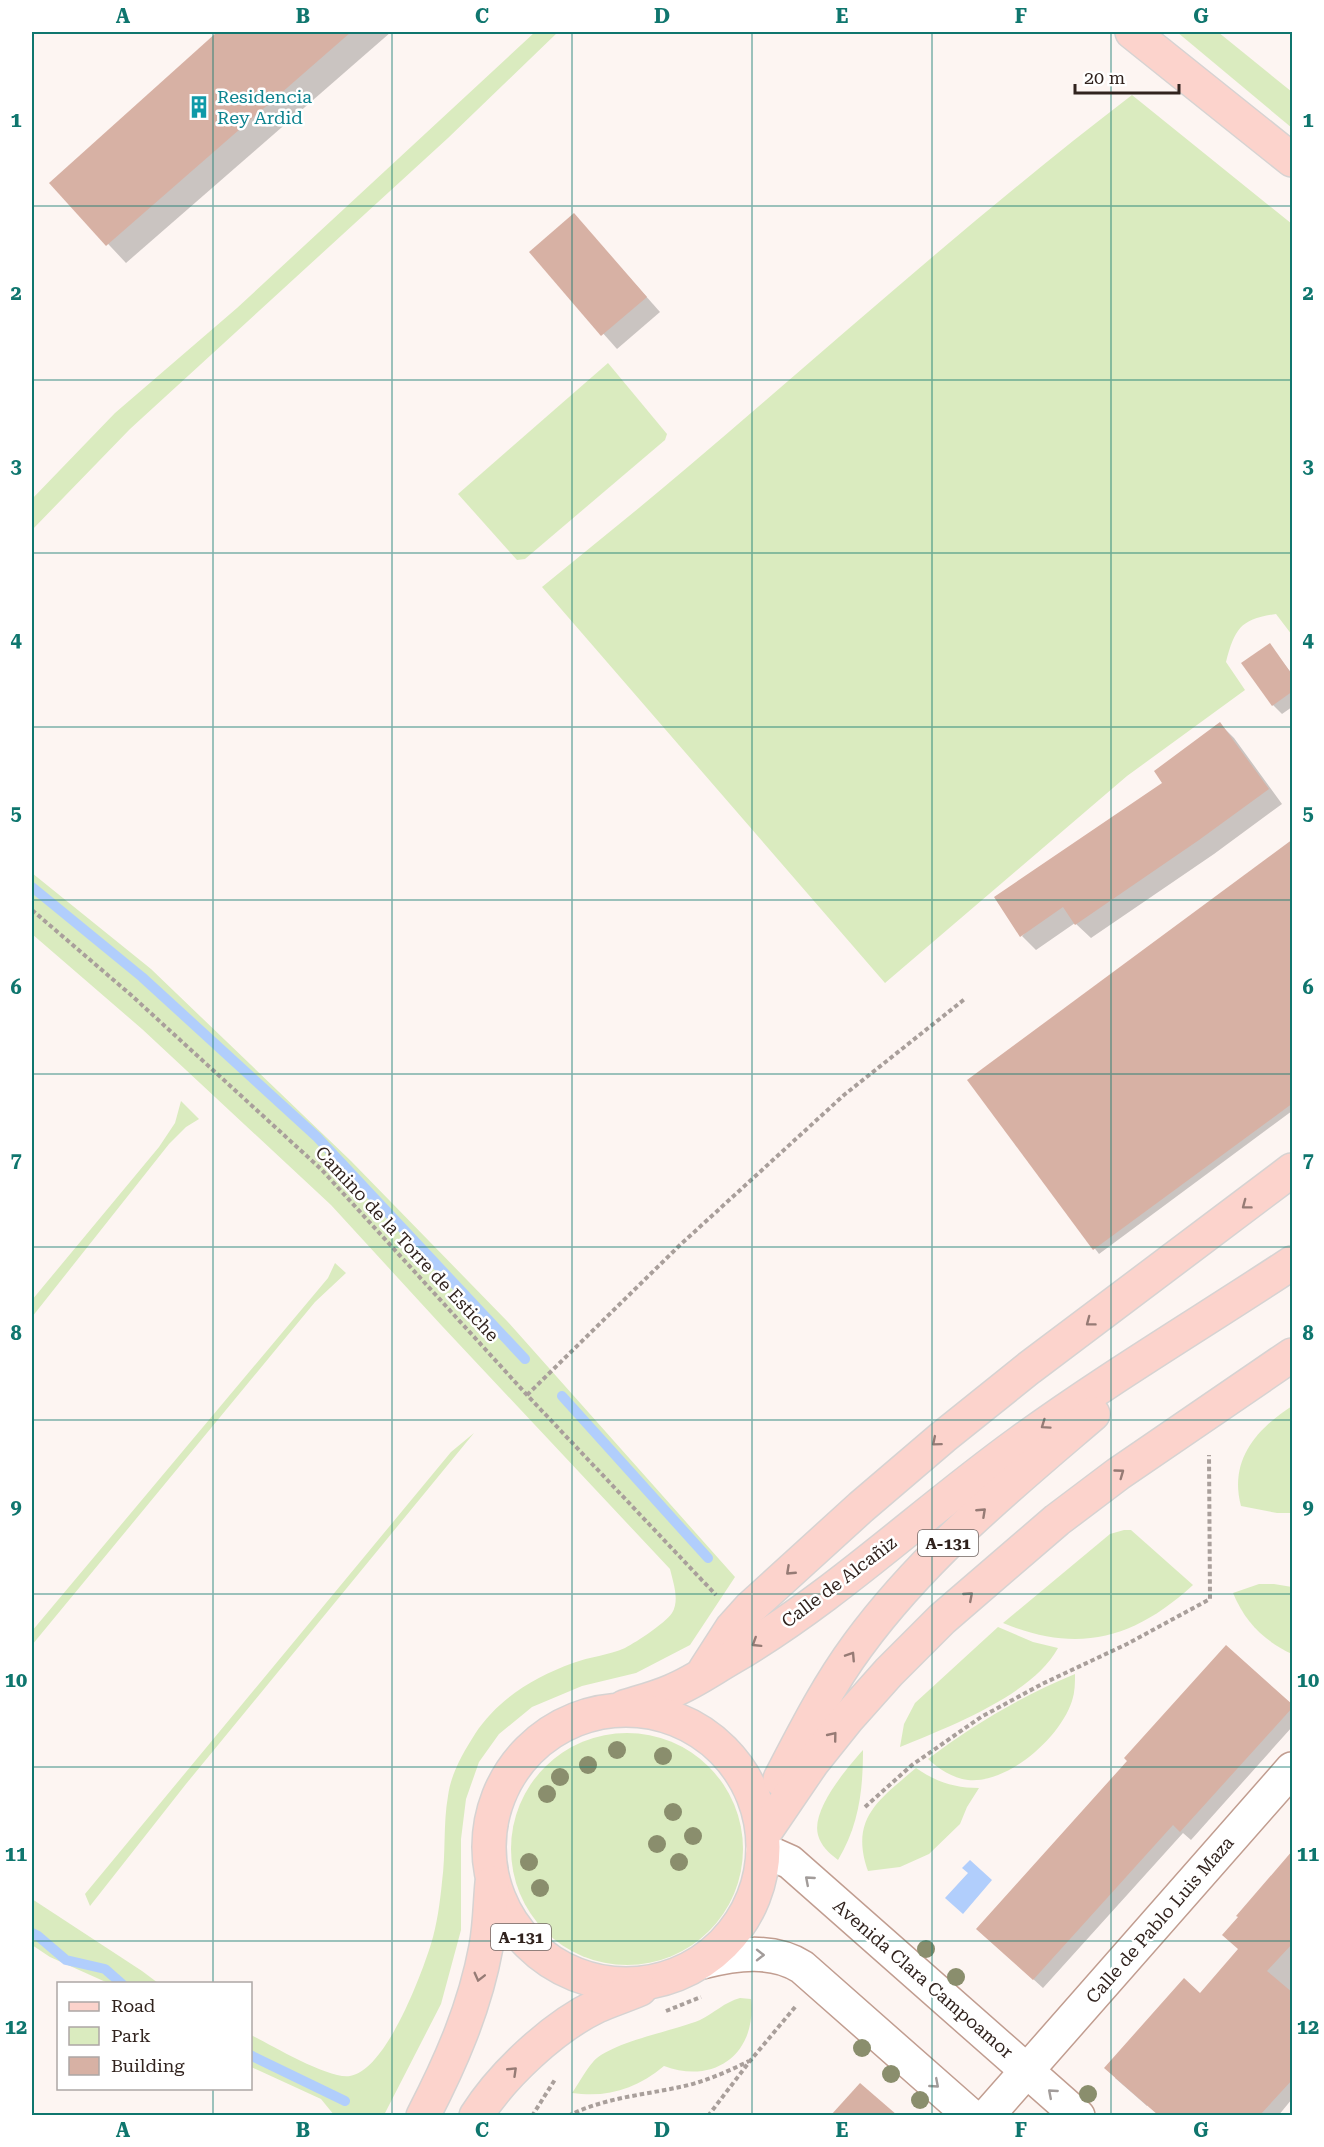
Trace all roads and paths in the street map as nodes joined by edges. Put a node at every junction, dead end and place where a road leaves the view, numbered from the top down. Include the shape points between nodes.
1 (1132, 32) edge
2 (1287, 157) edge
3 (32, 910) edge
4 (966, 998) dead end
5 (1293, 1170) edge
6 (1293, 1263) edge
7 (1200, 1324) junction
8 (1293, 1355) edge
9 (527, 1395) junction
10 (1209, 1455) dead end
11 (739, 1620) junction
12 (703, 1674) junction
13 (612, 1711) junction
14 (1293, 1769) edge
15 (865, 1807) dead end
16 (762, 1834) junction
17 (492, 1878) junction
18 (672, 1977) junction
19 (705, 1977) junction
20 (801, 2001) dead end
21 (659, 2013) dead end
22 (750, 2061) junction
23 (1027, 2071) junction
24 (560, 2073) dead end
25 (423, 2115) edge
26 (476, 2115) edge
27 (532, 2115) edge
28 (568, 2115) edge
29 (708, 2115) edge
30 (972, 2115) edge
31 (987, 2115) edge
32 (1078, 2115) edge

1 - 2 main road
3 - 9 path, Camino de la Torre de Estiche via 321,1169
4 - 9 path via 835,1103 680,1245
5 -> 11 main road via 943,1437 810,1552
6 - 7 main road, Calle de Alcañiz / A-131
7 -> 12 main road, Calle de Alcañiz / A-131 via 1018,1443 806,1610
16 -> 7 main road, Calle de Alcañiz / A-131 via 820,1704 858,1645 902,1591 1024,1473
16 -> 8 main road via 848,1718 942,1619 1057,1520 1118,1474
9 - 11 path, Camino de la Torre de Estiche
10 - 15 path via 1210,1599 981,1717 912,1765
11 - 12 main road
12 - 13 main road, Calle de Alcañiz / A-131 via 672,1691
13 - 16 main road, A-131 via 645,1711 677,1720 707,1736 731,1758 749,1785
13 - 17 main road, A-131 via 580,1718 550,1733 525,1755 506,1782 493,1812 488,1845
14 - 23 street, Calle de Pablo Luis Maza
16 - 19 main road, A-131 via 759,1882 747,1914
23 -> 16 street, Avenida Clara Campoamor
17 - 18 main road, A-131 via 503,1909 521,1937 546,1959 574,1975 607,1984 640,1984
17 -> 25 main road, A-131 via 478,1982 454,2052
18 - 19 main road, A-131
26 -> 18 main road, A-131 via 506,2078 563,2027 596,2007
19 - 21 path via 676,2008
19 -> 30 street via 729,1956 767,1954 792,1960
20 - 22 path
22 - 28 path via 704,2081 615,2100
22 - 29 path
23 - 31 street, Calle de Pablo Luis Maza
32 -> 23 street, Avenida Clara Campoamor
24 - 27 path

